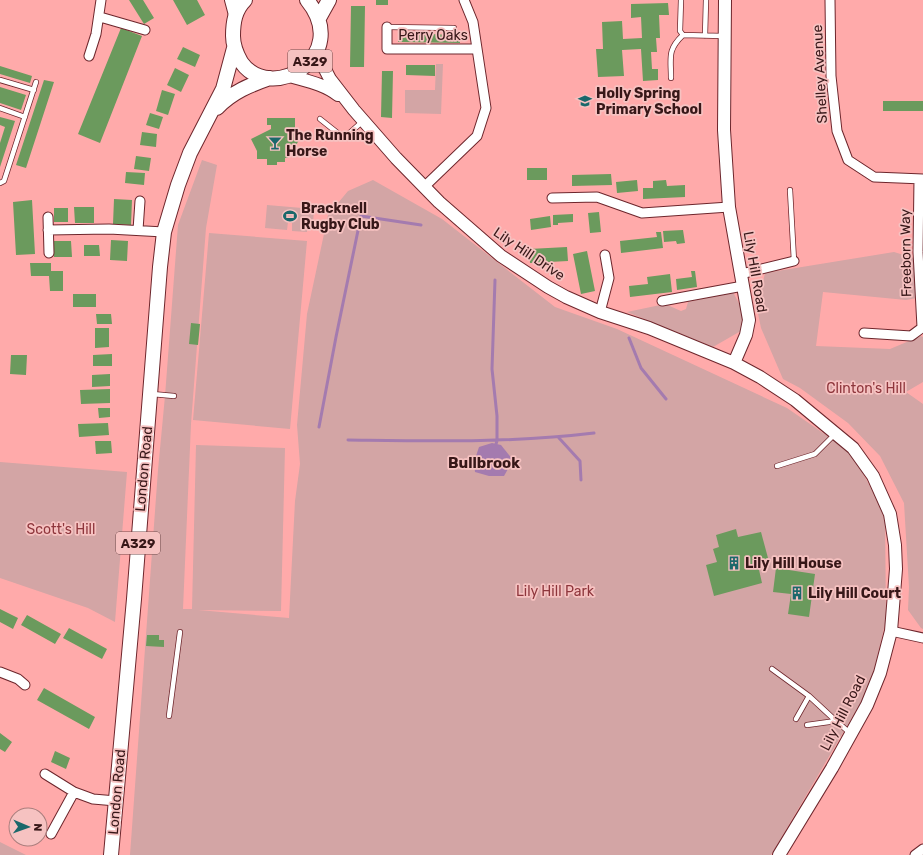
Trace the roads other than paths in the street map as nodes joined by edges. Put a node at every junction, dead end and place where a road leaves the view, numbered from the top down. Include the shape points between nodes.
1 (101, 0) edge
2 (231, 0) edge
3 (245, 0) edge
4 (307, 0) edge
5 (329, 0) edge
6 (464, 0) edge
7 (681, 0) edge
8 (706, 0) edge
9 (725, 0) edge
10 (830, 0) edge
11 (235, 15) junction
12 (100, 17) junction
13 (318, 18) junction
14 (387, 27) joint
15 (454, 28) dead end
16 (146, 30) dead end
17 (683, 35) junction
18 (705, 36) junction
19 (725, 36) junction
20 (234, 48) junction
21 (477, 49) junction
22 (316, 52) junction
23 (89, 56) dead end
24 (290, 76) junction
25 (270, 78) junction
26 (671, 78) dead end
27 (0, 80) edge
28 (36, 82) dead end
29 (34, 90) junction
30 (350, 104) junction
31 (0, 108) edge
32 (210, 115) junction
33 (25, 117) junction
34 (320, 119) dead end
35 (364, 121) junction
36 (921, 179) edge
37 (0, 183) edge
38 (424, 187) junction
39 (790, 190) dead end
40 (552, 198) dead end
41 (140, 201) dead end
42 (729, 207) junction
43 (48, 217) dead end
44 (48, 230) junction
45 (138, 230) junction
46 (164, 232) junction
47 (49, 253) dead end
48 (604, 255) dead end
49 (794, 261) joint
50 (742, 280) junction
51 (662, 301) dead end
52 (600, 312) junction
53 (922, 327) edge
54 (864, 333) dead end
55 (734, 363) junction
56 (150, 394) junction
57 (174, 396) dead end
58 (835, 433) junction
59 (777, 466) dead end
60 (891, 631) junction
61 (180, 632) dead end
62 (923, 638) edge
63 (772, 669) dead end
64 (0, 672) edge
65 (25, 685) dead end
66 (809, 696) junction
67 (169, 716) dead end
68 (796, 719) dead end
69 (836, 721) junction
70 (807, 725) dead end
71 (852, 734) junction
72 (45, 774) dead end
73 (74, 792) junction
74 (116, 801) junction
75 (51, 834) dead end
76 (923, 849) edge
77 (111, 855) edge
78 (780, 855) edge
79 (915, 855) edge

1 - 12 street
2 - 11 street
3 - 11 main road, A329
4 - 13 main road, A329
5 - 13 main road
6 - 21 street, Perry Oaks via 473,22
7 - 17 lane via 680,31
8 - 18 lane
9 - 19 street, Lily Hill Road
10 - 36 street, Shelley Avenue via 832,76 837,131 848,160 874,177
11 - 20 main road, A329
12 - 16 street
12 - 23 street
13 - 22 main road, A329 via 320,42
14 - 15 lane
14 - 21 street, Perry Oaks via 387,49
17 - 18 lane
17 - 26 lane via 670,54
18 - 19 lane
19 - 42 street, Lily Hill Road via 724,130
20 - 25 main road, A329 via 247,68
20 - 32 main road, London Road / A329 via 223,89
21 - 38 street, Perry Oaks via 486,108 477,136
22 - 24 main road, A329 via 304,68
22 - 30 street, Lily Hill Drive via 330,79
24 - 25 main road, A329
24 - 30 street, Lily Hill Drive via 326,87
25 - 32 main road, London Road / A329 via 235,93
27 - 29 lane
28 - 29 lane
29 - 33 lane
30 - 35 street, Lily Hill Drive
31 - 33 lane
32 - 46 main road, London Road / A329 via 184,167
33 - 37 lane via 4,181
34 - 35 lane via 344,138
35 - 38 street, Lily Hill Drive
36 - 53 street, Freeborn Way via 918,252
38 - 52 street, Lily Hill Drive via 501,256 548,287
39 - 49 lane
40 - 42 street via 597,197 642,213
41 - 45 street
42 - 50 street, Lily Hill Road
43 - 44 street
44 - 45 street
44 - 47 street
45 - 46 street
46 - 56 main road, London Road / A329
48 - 52 street via 609,278
49 - 50 street
50 - 51 street
50 - 55 street, Lily Hill Road via 749,320 746,335
52 - 55 street, Lily Hill Drive via 649,328
53 - 54 street, Freeborn Way via 910,336
55 - 58 street, Lily Hill Road via 780,389
56 - 57 lane
56 - 74 main road, London Road / A329 via 136,621
58 - 59 lane via 815,454
58 - 60 street, Lily Hill Road via 852,448 873,476 890,514 896,569
60 - 62 street
60 - 71 street, Lily Hill Road via 874,689
61 - 67 lane
63 - 66 lane
64 - 65 street via 18,679
66 - 68 lane
66 - 69 lane
69 - 70 lane
69 - 71 lane
71 - 78 street, Lily Hill Road
72 - 73 street
73 - 74 street via 93,799
73 - 75 street
74 - 77 main road, London Road / A329
76 - 79 street

